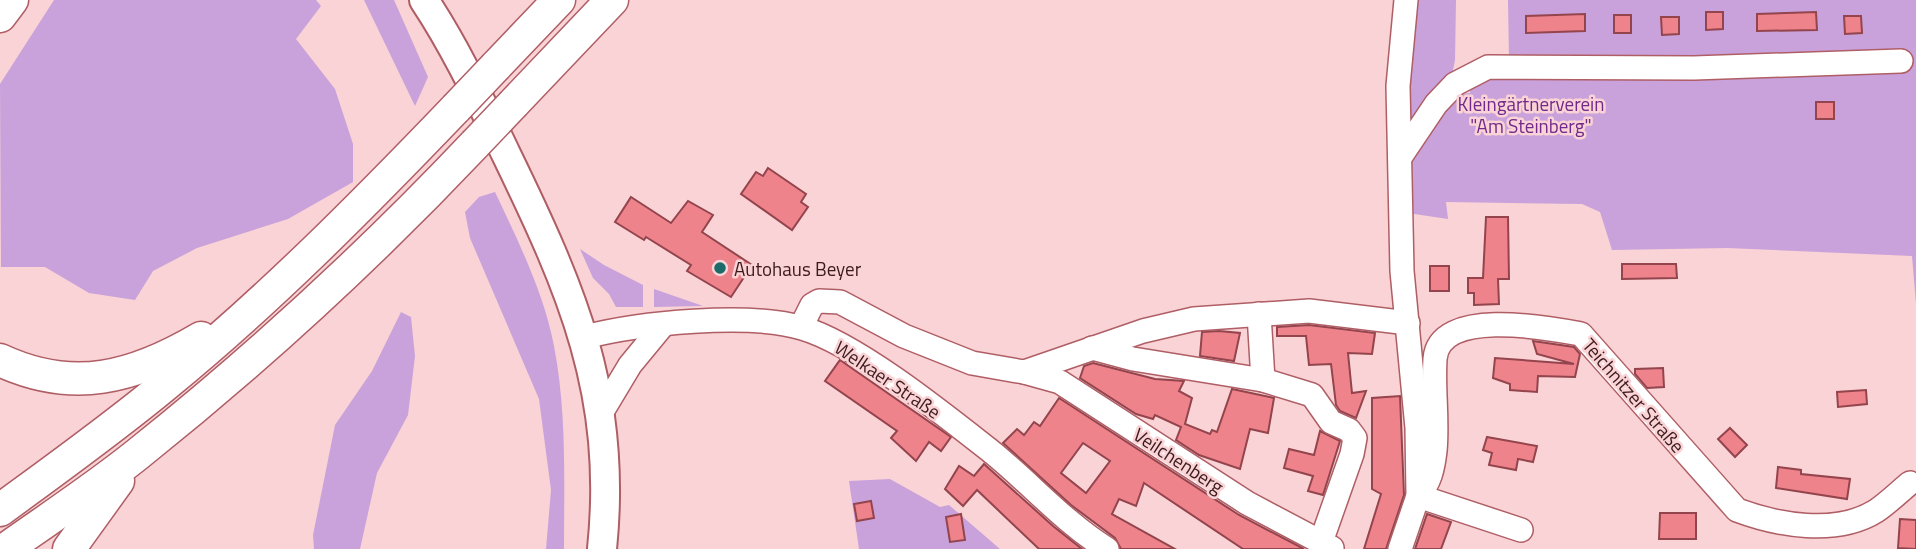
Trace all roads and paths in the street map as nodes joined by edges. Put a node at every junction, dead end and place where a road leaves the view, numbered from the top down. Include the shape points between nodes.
1 (12, 0) edge
2 (424, 0) edge
3 (559, 0) edge
4 (612, 0) edge
5 (1406, 0) edge
6 (0, 16) edge
7 (1902, 61) dead end
8 (1401, 156) junction
9 (259, 304) junction
10 (1259, 314) junction
11 (1408, 323) junction
12 (663, 326) junction
13 (801, 327) junction
14 (585, 337) junction
15 (1092, 348) junction
16 (0, 360) edge
17 (1024, 372) junction
18 (1263, 380) junction
19 (600, 415) junction
20 (138, 455) junction
21 (1910, 483) dead end
22 (1419, 496) junction
23 (0, 510) edge
24 (1521, 530) dead end
25 (1328, 545) edge
26 (6, 549) edge
27 (69, 549) edge
28 (601, 549) edge
29 (1107, 549) edge
30 (1400, 549) edge

1 - 6 highway
2 - 14 main road via 546,235
3 - 9 highway, bridge via 356,213
4 - 20 highway, bridge via 414,209 304,312
5 - 8 street, Teichnitzer Straße via 1398,86
7 - 8 street via 1694,68 1488,67 1455,84
8 - 11 street, Teichnitzer Straße via 1402,271
9 - 16 highway via 158,360 106,377 43,376
9 - 23 highway via 165,386
10 - 11 street via 1309,312
10 - 15 street via 1194,319
10 - 18 street
11 - 22 street, Teichnitzer Straße
12 - 13 street, Welkaer Straße via 742,320
12 - 14 street, Welkaer Straße
12 - 19 street via 630,365
13 - 17 street via 812,305 840,302 904,336 972,363
13 - 29 street, Welkaer Straße via 875,367 994,454 1047,505
14 - 19 main road
15 - 17 street
15 - 18 street
17 - 25 street, Veilchenberg via 1060,382 1247,503
18 - 25 street via 1312,395 1331,422 1355,438
19 - 28 main road via 606,504
20 - 26 highway
20 - 27 highway
21 - 22 street, Teichnitzer Straße via 1874,512 1830,525 1768,521 1737,510 1581,334 1493,324 1464,329 1439,346 1433,461 1427,486
22 - 24 street
22 - 30 street, Teichnitzer Straße

